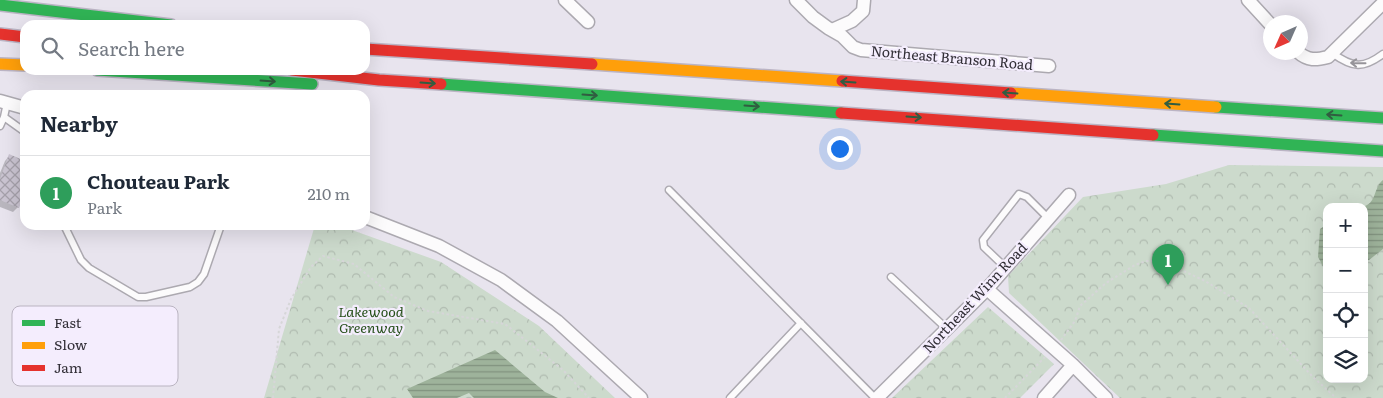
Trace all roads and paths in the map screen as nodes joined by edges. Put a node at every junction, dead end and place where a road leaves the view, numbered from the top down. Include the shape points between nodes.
1 (46, 0) edge
2 (564, 0) edge
3 (796, 0) edge
4 (864, 0) edge
5 (1248, 0) edge
6 (1383, 3) edge
7 (0, 5) edge
8 (1263, 16) edge
9 (128, 20) joint
10 (588, 22) dead end
11 (832, 30) junction
12 (0, 34) edge
13 (20, 36) edge
14 (370, 49) edge
15 (1332, 53) junction
16 (1383, 54) edge
17 (1308, 58) edge
18 (0, 64) edge
19 (20, 65) edge
20 (1049, 66) dead end
21 (175, 75) edge
22 (336, 75) edge
23 (379, 80) junction
24 (3, 102) edge
25 (20, 107) edge
26 (4, 117) junction
27 (1383, 118) edge
28 (0, 126) edge
29 (20, 128) edge
30 (1383, 151) edge
31 (669, 190) dead end
32 (1069, 195) dead end
33 (1048, 218) junction
34 (370, 219) edge
35 (66, 230) edge
36 (219, 230) edge
37 (1005, 268) junction
38 (891, 277) dead end
39 (986, 289) junction
40 (801, 323) junction
41 (947, 329) junction
42 (1059, 343) dead end
43 (1045, 358) dead end
44 (1073, 365) junction
45 (272, 398) edge
46 (589, 398) edge
47 (641, 398) edge
48 (730, 398) edge
49 (876, 398) edge
50 (1005, 398) edge
51 (1044, 398) edge
52 (1106, 398) edge
53 (1336, 398) edge

1 - 9 highway
2 - 10 street
3 - 11 street, Northeast Branson Road
4 - 11 street via 863,11 852,22
5 - 8 street
6 - 15 street
7 - 9 highway
11 - 20 street, Northeast Branson Road via 860,50
12 - 13 highway
27 -> 14 highway
16 -> 15 lane via 1371,63 1356,66
15 - 17 street via 1315,60
18 - 19 highway
21 -> 23 highway via 331,85
22 - 23 highway
23 -> 30 highway
24 - 25 street
24 - 26 lane
26 - 28 lane
26 - 29 lane
31 - 40 lane
32 - 33 street, Northeast Winn Road
33 - 37 street, Northeast Winn Road
33 - 37 lane via 1019,194 983,240 984,247
34 - 47 street via 439,246 501,280 557,321
35 - 36 lane via 81,260 89,268 138,297 146,297 190,287 198,282 204,274
37 - 39 street, Northeast Winn Road
38 - 41 lane
39 - 41 street, Northeast Winn Road
39 - 44 street
40 - 48 lane
40 - 49 lane
41 - 49 street, Northeast Winn Road
42 - 53 path via 1075,321 1080,306 1106,283 1135,265 1162,261 1205,280 1249,308
43 - 50 path
44 - 51 street
44 - 52 street
45 - 46 path via 278,329 291,298 311,267 323,256 354,264 394,297 428,311 505,324 563,370

